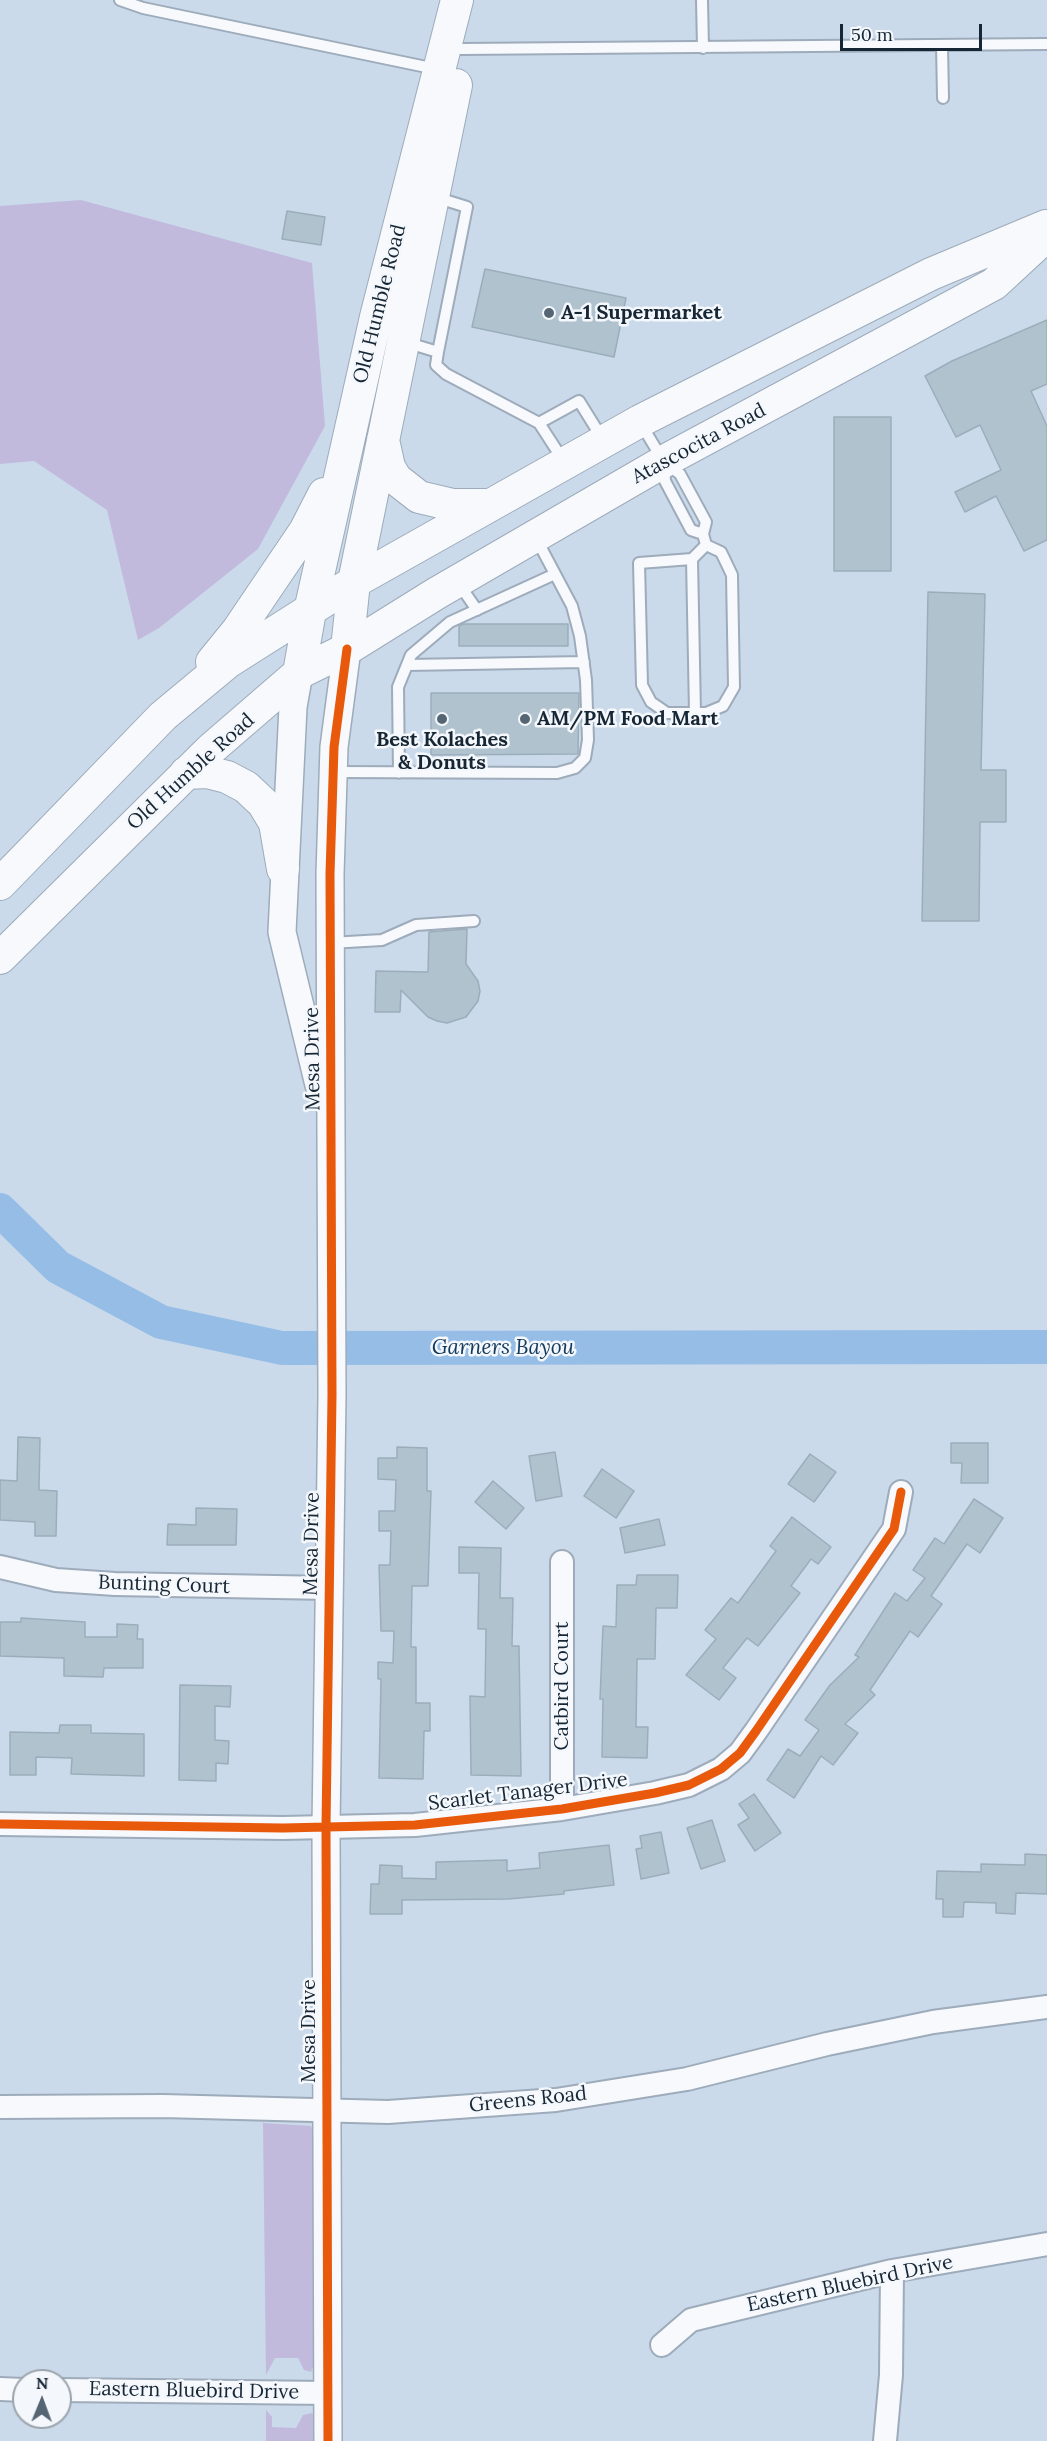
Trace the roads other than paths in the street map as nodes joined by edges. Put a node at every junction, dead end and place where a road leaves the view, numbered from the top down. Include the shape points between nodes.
1 (120, 0) edge
2 (458, 0) edge
3 (468, 0) edge
4 (702, 0) edge
5 (1047, 44) edge
6 (942, 45) junction
7 (703, 48) junction
8 (450, 60) junction
9 (943, 98) dead end
10 (421, 193) junction
11 (1047, 226) edge
12 (1047, 235) edge
13 (402, 342) junction
14 (438, 352) junction
15 (640, 422) junction
16 (539, 423) junction
17 (383, 438) junction
18 (604, 442) junction
19 (344, 456) junction
20 (664, 462) junction
21 (565, 463) junction
22 (490, 506) junction
23 (535, 536) junction
24 (704, 540) junction
25 (692, 559) junction
26 (555, 574) junction
27 (457, 581) junction
28 (354, 582) junction
29 (310, 610) junction
30 (477, 610) junction
31 (347, 649) junction
32 (584, 662) junction
33 (407, 665) junction
34 (299, 673) junction
35 (172, 710) junction
36 (695, 713) junction
37 (333, 772) junction
38 (186, 773) junction
39 (399, 773) junction
40 (283, 869) junction
41 (0, 884) edge
42 (474, 921) dead end
43 (330, 943) junction
44 (0, 958) edge
45 (332, 1148) junction
46 (901, 1492) dead end
47 (562, 1562) dead end
48 (0, 1567) edge
49 (329, 1588) junction
50 (562, 1809) junction
51 (0, 1824) edge
52 (326, 1827) junction
53 (1047, 2007) edge
54 (0, 2106) edge
55 (327, 2109) junction
56 (1047, 2244) edge
57 (892, 2271) junction
58 (662, 2345) dead end
59 (72, 2390) edge
60 (328, 2393) junction
61 (328, 2441) edge
62 (885, 2441) edge

1 - 8 lane via 143,8
2 - 8 main road, Old Humble Road
3 - 8 main road, Old Humble Road
4 - 7 lane
5 - 6 lane
6 - 7 lane
6 - 9 lane
7 - 8 lane
8 - 10 main road, Old Humble Road
10 - 13 main road, Old Humble Road
10 - 14 lane via 467,207
10 - 19 main road, Old Humble Road
11 - 15 main road via 931,274
12 - 20 main road, Atascocita Road via 994,284
13 - 14 lane
13 - 17 main road, Old Humble Road
14 - 16 lane via 436,365 446,374
15 - 18 main road
15 - 20 lane
16 - 18 lane via 579,401
16 - 21 lane
17 - 22 main road via 389,467 419,497
17 - 28 main road, Old Humble Road
18 - 21 main road
19 - 29 main road, Old Humble Road
19 - 35 main road via 305,531 238,630
20 - 23 main road, Atascocita Road
20 - 24 lane via 665,481 691,530
20 - 24 lane via 680,474 706,522
21 - 22 main road
22 - 28 main road
23 - 26 lane
23 - 27 main road, Atascocita Road
24 - 25 lane
24 - 36 lane via 721,552 732,575 734,687 723,706
25 - 36 lane
25 - 36 lane via 639,563 642,685 651,702 667,713
26 - 30 lane
26 - 32 lane via 572,606
27 - 30 lane
27 - 31 main road, Atascocita Road
28 - 29 main road
28 - 31 main road, Old Humble Road
29 - 34 main road, Mesa Drive
29 - 35 main road via 228,662
30 - 33 lane via 450,622 411,655
31 - 34 main road, Old Humble Road
31 - 37 street, Mesa Drive
32 - 33 lane
32 - 39 lane via 588,740 585,758 575,768 557,773
33 - 39 lane via 398,687
34 - 38 main road, Old Humble Road
34 - 40 street, Mesa Drive via 293,707
35 - 41 main road
37 - 39 lane
37 - 43 street, Mesa Drive
38 - 40 main road via 228,777 263,803 275,823
38 - 44 main road, Old Humble Road
40 - 45 street, Mesa Drive via 282,932
42 - 43 lane via 416,925 382,940
43 - 45 street, Mesa Drive
45 - 49 street, Mesa Drive
46 - 50 street, Scarlet Tanager Drive via 894,1529 740,1753 721,1769 689,1785
47 - 50 street, Catbird Court
48 - 49 street, Bunting Court via 56,1580 115,1584
49 - 52 street, Mesa Drive
50 - 52 street, Scarlet Tanager Drive via 425,1824
51 - 52 street, Scarlet Tanager Drive
52 - 55 street, Mesa Drive
53 - 55 street, Greens Road via 933,2022 687,2079 556,2100 388,2112
54 - 55 street, Greens Road
55 - 60 street, Mesa Drive
56 - 57 street, Eastern Bluebird Drive
57 - 58 street, Eastern Bluebird Drive via 691,2320
57 - 62 street via 891,2375
59 - 60 street, Eastern Bluebird Drive
60 - 61 street, Mesa Drive

